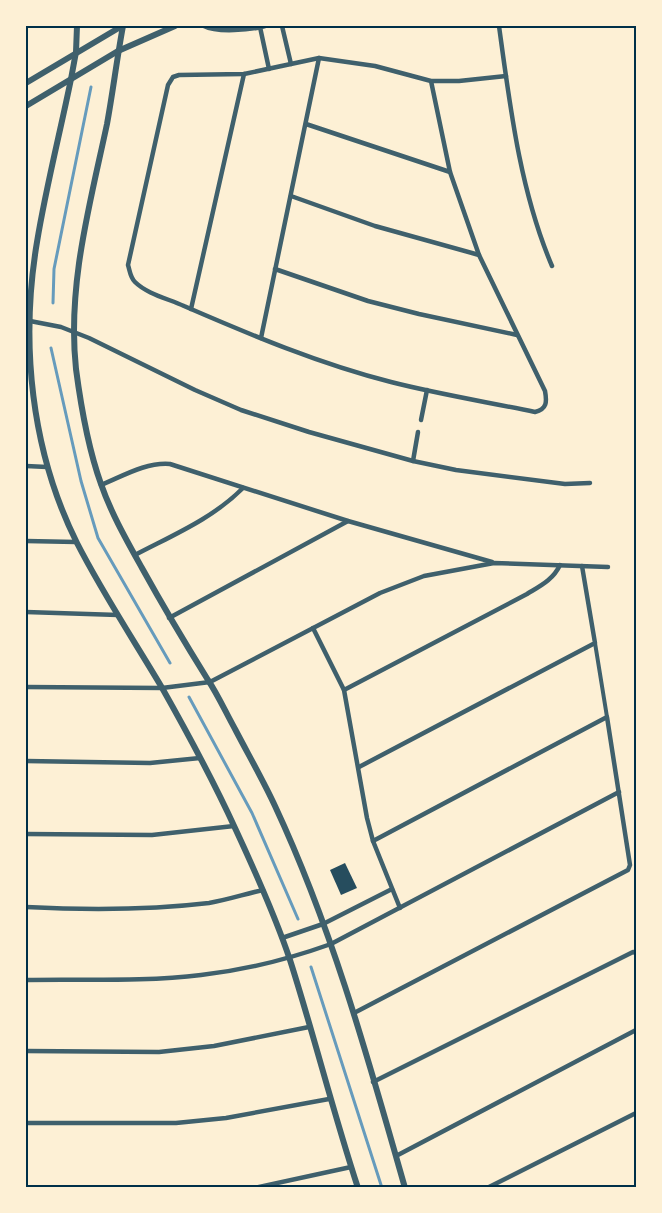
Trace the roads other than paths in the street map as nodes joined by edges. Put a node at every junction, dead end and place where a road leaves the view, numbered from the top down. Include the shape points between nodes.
1 (77, 26) edge
2 (122, 26) edge
3 (175, 26) edge
4 (204, 26) edge
5 (262, 26) edge
6 (282, 26) edge
7 (499, 26) edge
8 (118, 51) junction
9 (76, 52) junction
10 (319, 58) junction
11 (291, 64) junction
12 (269, 69) junction
13 (244, 74) junction
14 (506, 76) junction
15 (71, 79) junction
16 (431, 81) junction
17 (26, 83) edge
18 (26, 106) edge
19 (306, 124) junction
20 (450, 172) junction
21 (291, 196) junction
22 (479, 255) junction
23 (552, 267) dead end
24 (275, 269) junction
25 (191, 309) junction
26 (30, 321) junction
27 (74, 332) junction
28 (517, 335) junction
29 (261, 338) junction
30 (427, 390) junction
31 (421, 420) dead end
32 (418, 432) dead end
33 (413, 461) junction
34 (26, 466) edge
35 (47, 467) junction
36 (590, 483) dead end
37 (101, 485) junction
38 (243, 488) junction
39 (348, 521) junction
40 (26, 541) edge
41 (76, 542) junction
42 (135, 555) junction
43 (494, 563) junction
44 (560, 565) junction
45 (582, 566) junction
46 (608, 567) dead end
47 (26, 612) edge
48 (118, 615) junction
49 (169, 618) junction
50 (313, 628) junction
51 (595, 643) junction
52 (210, 682) junction
53 (26, 687) edge
54 (162, 688) junction
55 (344, 690) junction
56 (607, 717) junction
57 (200, 758) junction
58 (26, 761) edge
59 (359, 767) junction
60 (619, 792) junction
61 (234, 825) junction
62 (26, 834) edge
63 (373, 841) junction
64 (392, 889) junction
65 (263, 890) junction
66 (26, 907) edge
67 (400, 908) junction
68 (323, 924) junction
69 (282, 938) junction
70 (331, 944) junction
71 (636, 953) edge
72 (289, 958) junction
73 (26, 980) edge
74 (354, 1013) junction
75 (309, 1027) junction
76 (636, 1030) edge
77 (26, 1051) edge
78 (373, 1082) junction
79 (330, 1099) junction
80 (636, 1113) edge
81 (26, 1123) edge
82 (396, 1156) junction
83 (351, 1167) junction
84 (254, 1188) edge
85 (358, 1188) edge
86 (405, 1188) edge
87 (487, 1188) edge

1 - 9 street
2 - 8 street
2 - 9 street
3 - 8 street
4 - 5 street via 231,30
5 - 12 street
6 - 11 street
7 - 14 street
8 - 15 street
8 - 27 street via 82,241
9 - 15 street
9 - 17 street
10 - 11 street
10 - 16 street via 375,66
10 - 19 street
11 - 12 street
12 - 13 street
13 - 25 street
13 - 25 street via 179,75 168,85 128,265 138,284
14 - 16 street
14 - 23 street via 524,177 537,229
15 - 18 street
15 - 26 street via 37,242
16 - 20 street
19 - 20 street
19 - 21 street
20 - 22 street
21 - 22 street via 375,226
21 - 24 street
22 - 28 street
24 - 28 street via 368,301
24 - 29 street
25 - 29 street
26 - 27 street
26 - 35 street via 32,391
27 - 33 street via 241,410
27 - 37 street via 76,370
28 - 30 street via 545,391 547,400 542,410 535,412
29 - 30 street via 338,366
30 - 31 street
32 - 33 street
33 - 36 street via 565,484
34 - 35 street
35 - 41 street
37 - 38 street via 159,463
37 - 42 street
38 - 39 street
38 - 42 street via 203,520
39 - 43 street
39 - 49 street
40 - 41 street
41 - 48 street
42 - 49 street
43 - 44 street
43 - 50 street via 424,576 380,592
44 - 45 street
44 - 55 street via 548,581 526,594
45 - 46 street
45 - 51 street
47 - 48 street
48 - 54 street
49 - 52 street
50 - 52 street
50 - 55 street
51 - 56 street
51 - 59 street
52 - 54 street
52 - 68 street via 274,805
53 - 54 street
54 - 57 street
55 - 59 street
56 - 60 street
56 - 63 street
57 - 58 street via 150,763
57 - 61 street
59 - 63 street
60 - 67 street
60 - 74 street via 629,868
61 - 62 street via 152,835
61 - 65 street
63 - 64 street
64 - 67 street
64 - 68 street
65 - 66 street via 174,906
65 - 69 street
67 - 70 street
68 - 69 street
68 - 70 street
69 - 72 street
70 - 72 street
70 - 74 street
71 - 78 street
72 - 73 street via 200,976
72 - 75 street
74 - 78 street
75 - 77 street via 214,1046 159,1052
75 - 79 street
76 - 82 street
78 - 82 street
79 - 81 street via 176,1123
79 - 83 street
80 - 87 street
82 - 86 street
83 - 84 street
83 - 85 street

